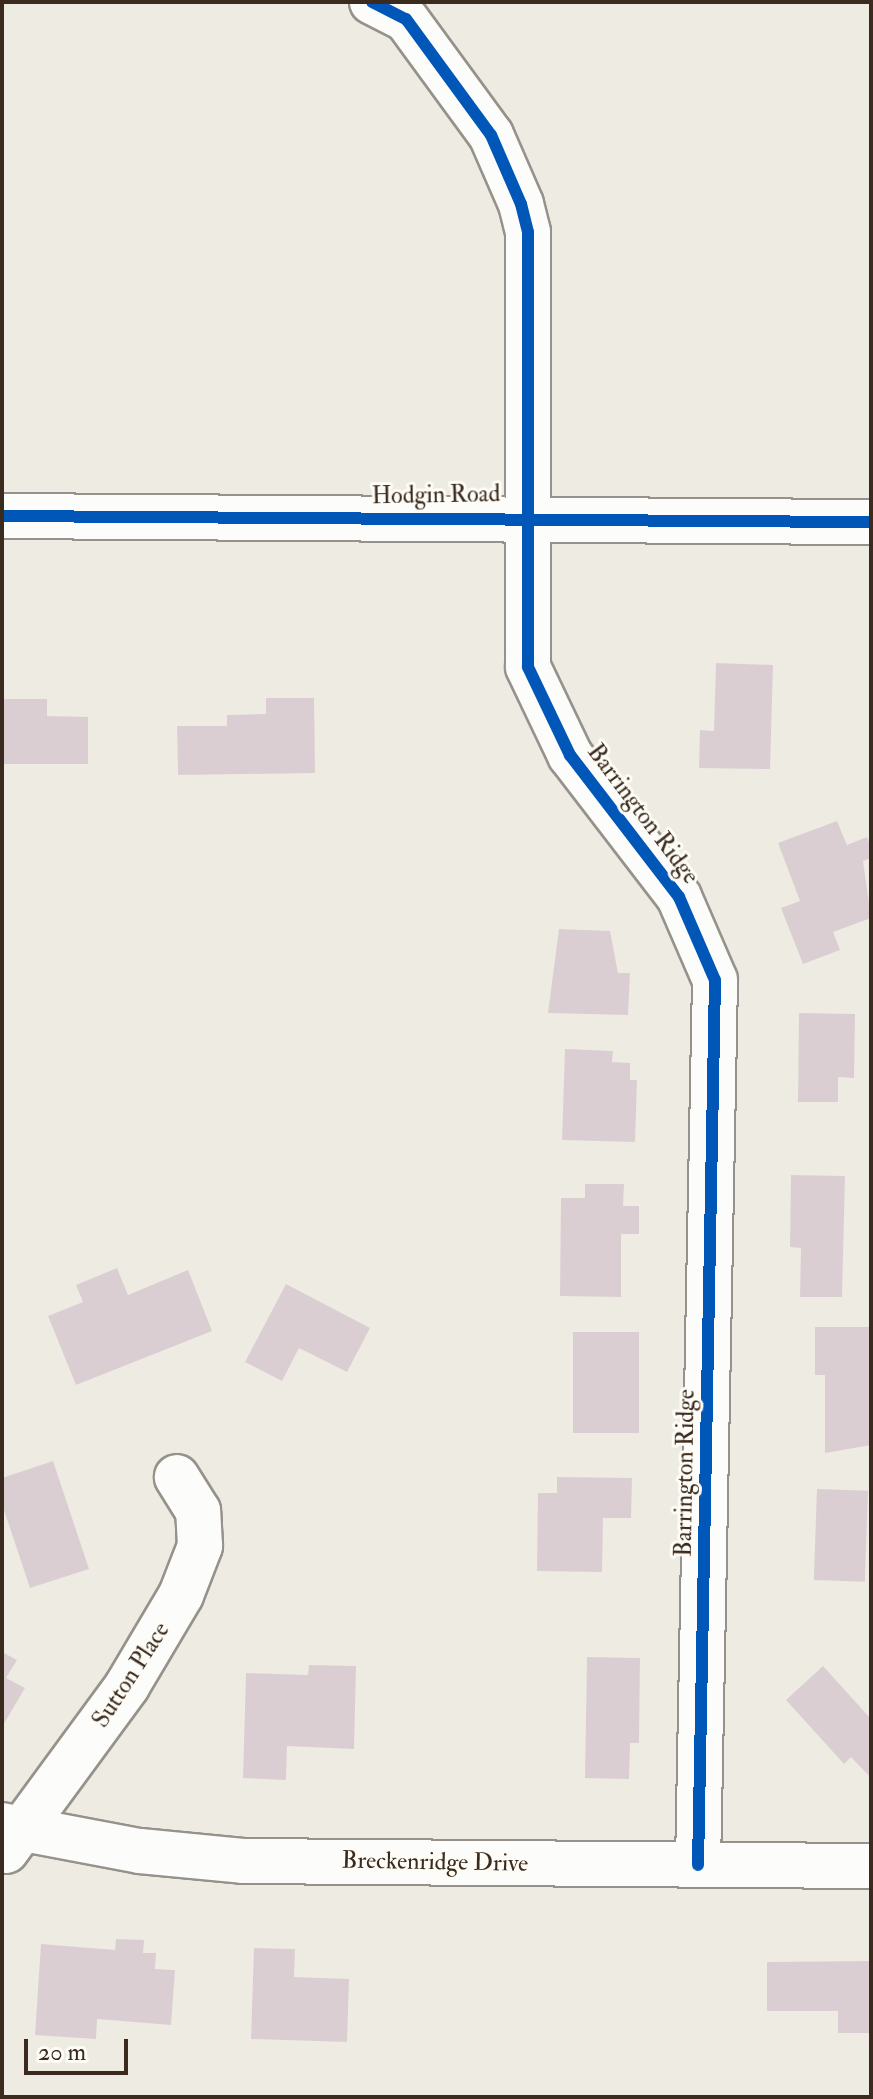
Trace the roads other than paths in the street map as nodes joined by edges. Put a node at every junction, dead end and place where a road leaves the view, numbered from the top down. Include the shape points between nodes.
1 (399, 8) edge
2 (525, 515) junction
3 (2, 516) edge
4 (871, 522) edge
5 (177, 1477) dead end
6 (8, 1837) edge
7 (698, 1865) junction
8 (871, 1866) edge

1 - 2 street, Barrington Ridge via 491,135 528,232
2 - 3 street, Hodgin Road
2 - 4 street, Hodgin Road
2 - 7 street, Barrington Ridge via 528,667 547,716 679,897 715,980
5 - 6 street, Sutton Place via 198,1511 200,1546 181,1595 127,1686
6 - 7 street, Breckenridge Drive via 243,1861
7 - 8 street, Breckenridge Drive

